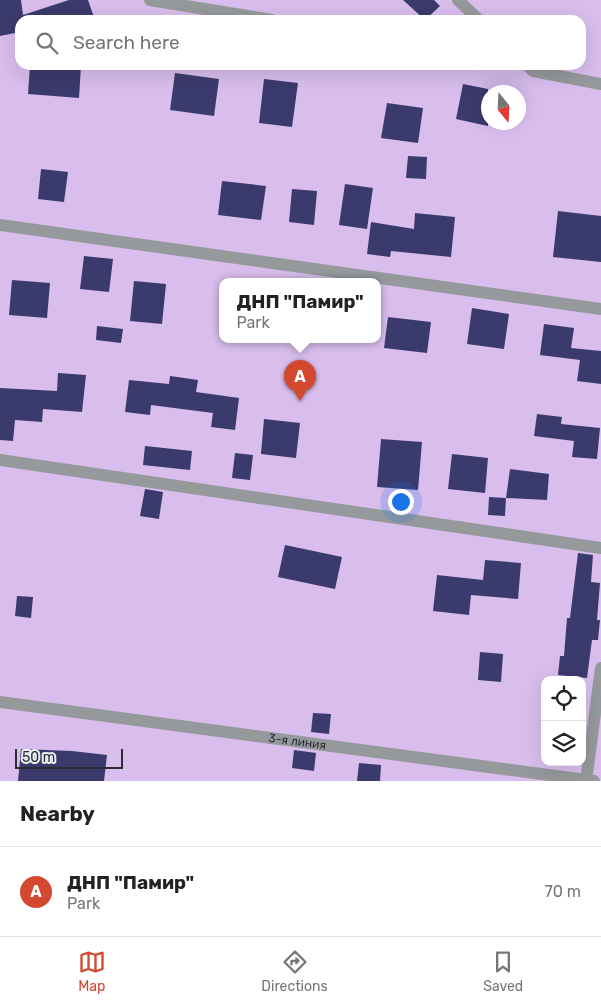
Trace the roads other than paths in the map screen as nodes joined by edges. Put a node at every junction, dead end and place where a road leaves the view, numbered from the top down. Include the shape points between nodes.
1 (150, 0) edge
2 (458, 0) edge
3 (242, 15) edge
4 (474, 15) edge
5 (532, 70) edge
6 (601, 84) edge
7 (0, 225) edge
8 (379, 278) edge
9 (381, 278) edge
10 (601, 309) edge
11 (0, 460) edge
12 (601, 548) edge
13 (601, 668) edge
14 (0, 702) edge
15 (589, 781) edge

1 - 3 street
2 - 4 street
5 - 6 street
7 - 8 street
9 - 10 street
11 - 12 street
13 - 15 street
14 - 15 street, 3-я линия

